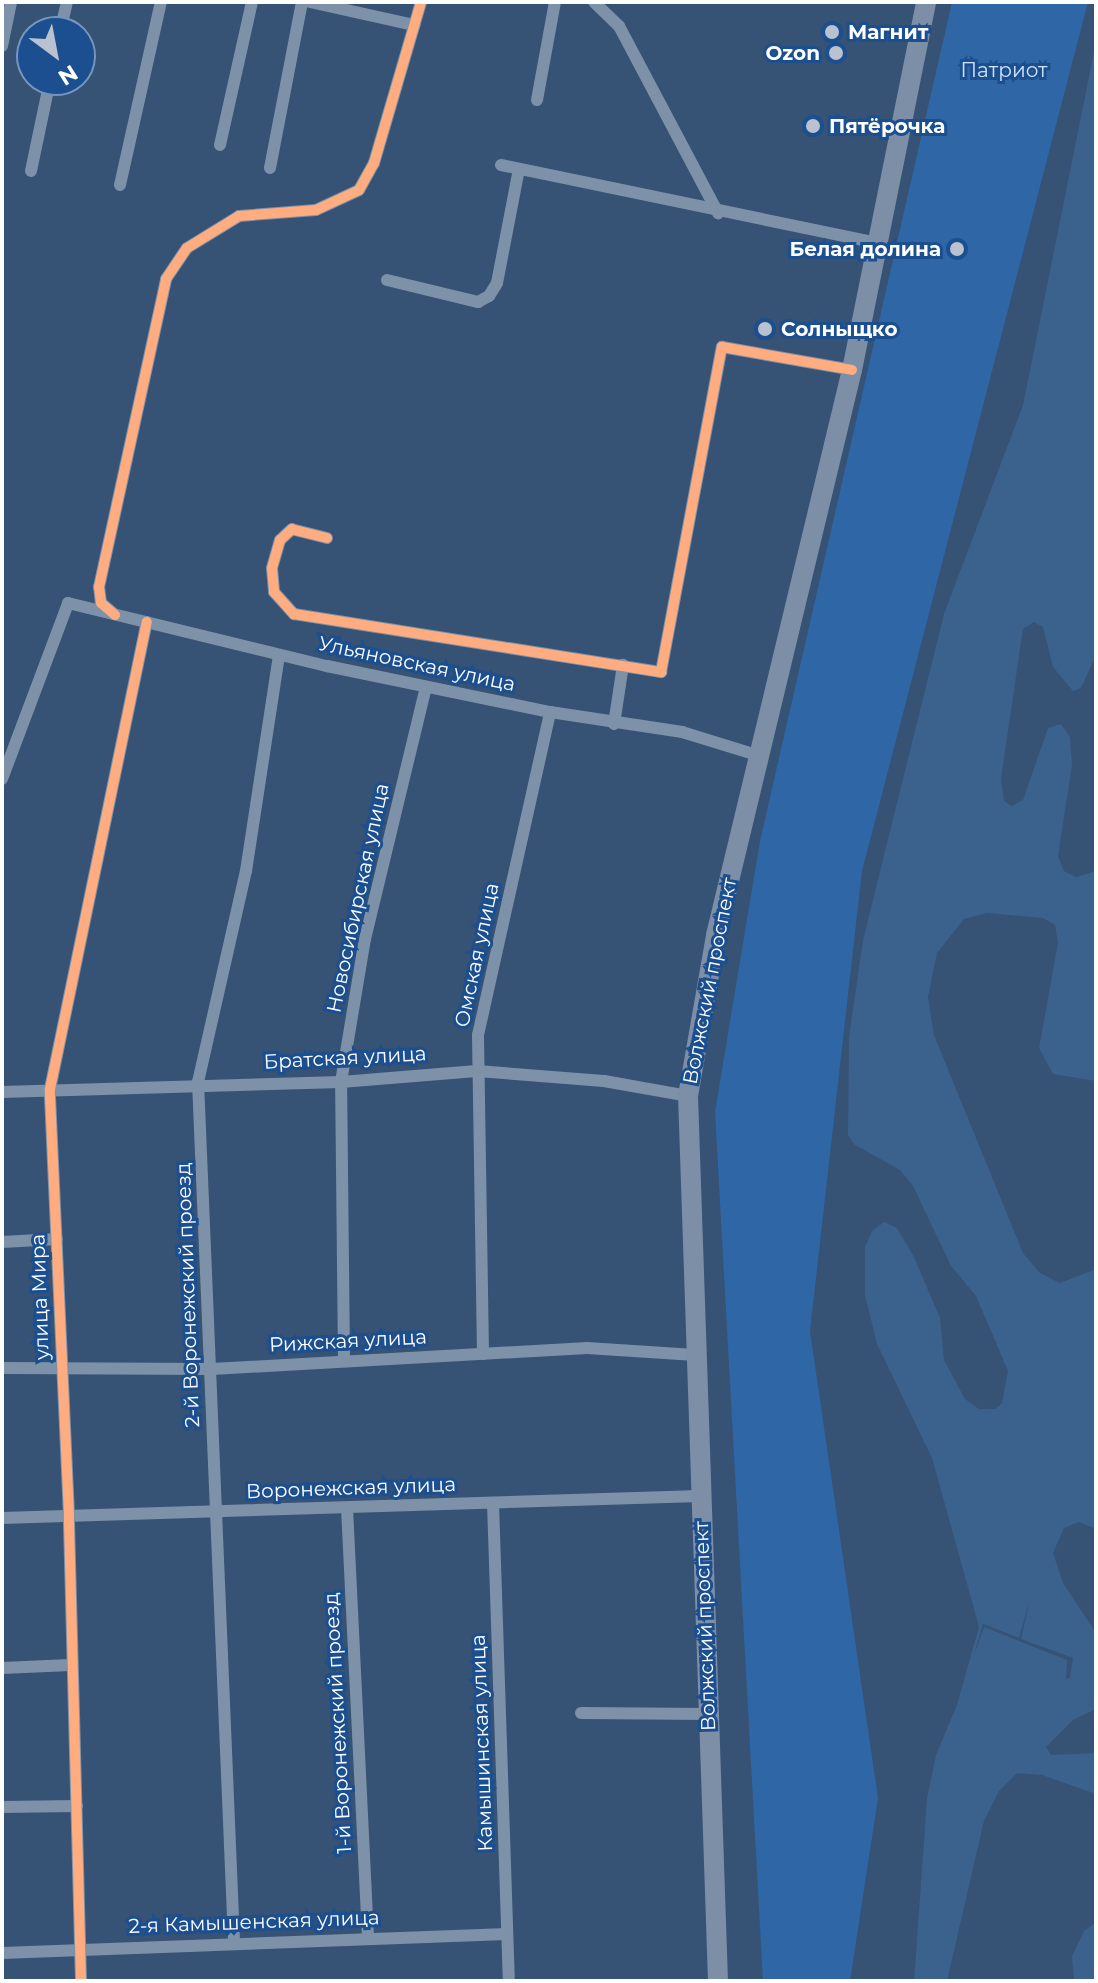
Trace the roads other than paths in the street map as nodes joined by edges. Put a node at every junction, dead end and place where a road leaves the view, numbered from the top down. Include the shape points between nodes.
1 (11, 2) edge
2 (161, 2) edge
3 (252, 2) edge
4 (302, 2) edge
5 (310, 2) edge
6 (421, 2) edge
7 (555, 2) edge
8 (594, 2) edge
9 (926, 2) edge
10 (414, 25) junction
11 (2, 46) edge
12 (47, 96) edge
13 (537, 100) dead end
14 (220, 145) dead end
15 (501, 165) dead end
16 (270, 168) dead end
17 (519, 169) junction
18 (31, 171) dead end
19 (120, 185) dead end
20 (718, 213) junction
21 (877, 243) junction
22 (387, 280) dead end
23 (852, 370) junction
24 (327, 538) dead end
25 (115, 615) junction
26 (147, 622) junction
27 (279, 656) junction
28 (623, 665) junction
29 (426, 687) junction
30 (550, 712) junction
31 (614, 724) junction
32 (760, 756) junction
33 (2, 779) edge
34 (477, 1071) junction
35 (198, 1082) junction
36 (341, 1082) junction
37 (50, 1089) junction
38 (2, 1092) edge
39 (688, 1096) junction
40 (57, 1239) junction
41 (2, 1242) edge
42 (483, 1354) junction
43 (695, 1355) junction
44 (344, 1360) junction
45 (60, 1366) junction
46 (2, 1368) edge
47 (212, 1369) junction
48 (700, 1496) junction
49 (493, 1503) junction
50 (347, 1508) junction
51 (216, 1512) junction
52 (69, 1515) junction
53 (2, 1518) edge
54 (70, 1665) junction
55 (2, 1668) edge
56 (581, 1713) dead end
57 (708, 1714) junction
58 (77, 1806) junction
59 (2, 1807) edge
60 (507, 1934) junction
61 (368, 1937) junction
62 (234, 1941) junction
63 (79, 1950) junction
64 (2, 1953) edge
65 (81, 1981) edge
66 (509, 1981) edge
67 (718, 1981) edge

1 - 11 street
2 - 19 street
3 - 14 street
4 - 16 street
5 - 10 street
6 - 10 street
7 - 13 street
8 - 20 street via 619,26
9 - 21 main road, Волжский проспект
10 - 25 street via 374,163 359,190 316,210 239,216 187,248 166,279 99,587 101,603
12 - 18 street
15 - 17 street
17 - 20 street
17 - 22 street via 497,283 489,296 478,302
20 - 21 street
21 - 23 main road, Волжский проспект
23 - 28 street via 722,347 661,672
23 - 32 main road, Волжский проспект
24 - 28 street via 292,529 280,540 272,568 274,592 294,614
25 - 26 street, Ульяновская улица
25 - 33 street, Ульяновская улица via 68,603
26 - 27 street, Ульяновская улица
26 - 37 street, улица Мира
27 - 29 street, Ульяновская улица
27 - 35 street, 2-й Воронежский проезд via 246,871
28 - 31 street
29 - 30 street, Ульяновская улица
29 - 36 street, Новосибирская улица via 365,939
30 - 31 street, Ульяновская улица
30 - 34 street, Омская улица via 478,1035
31 - 32 street, Ульяновская улица via 682,732
32 - 39 main road, Волжский проспект via 716,935
34 - 36 street, Братская улица
34 - 39 street, Братская улица via 604,1081
34 - 42 street, Омская улица
35 - 36 street, Братская улица
35 - 37 street, Братская улица
35 - 47 street, 2-й Воронежский проезд
36 - 44 street, Новосибирская улица
37 - 38 street, Братская улица
37 - 40 street, улица Мира
39 - 43 main road, Волжский проспект
40 - 41 street
40 - 45 street, улица Мира
42 - 43 street, Рижская улица via 587,1348
42 - 44 street, Рижская улица
43 - 48 main road, Волжский проспект
44 - 47 street, Рижская улица
45 - 46 street, Рижская улица
45 - 47 street, Рижская улица
45 - 52 street, улица Мира
47 - 51 street, 2-й Воронежский проезд
48 - 49 street, Воронежская улица
48 - 57 main road, Волжский проспект
49 - 50 street, Воронежская улица
49 - 60 street, Камышинская улица
50 - 51 street, Воронежская улица
50 - 61 street, 1-й Воронежский проезд
51 - 52 street, Воронежская улица
51 - 62 street, 2-й Воронежский проезд
52 - 53 street, Воронежская улица
52 - 54 street, улица Мира
54 - 55 street
54 - 58 street, улица Мира
56 - 57 street
57 - 67 main road, Волжский проспект
58 - 59 street
58 - 63 street, улица Мира
60 - 61 street, 2-я Камышенская улица
60 - 66 street, Камышинская улица
61 - 62 street, 2-я Камышенская улица
62 - 63 street, 2-я Камышенская улица
63 - 64 street, 2-я Камышенская улица
63 - 65 street, улица Мира

